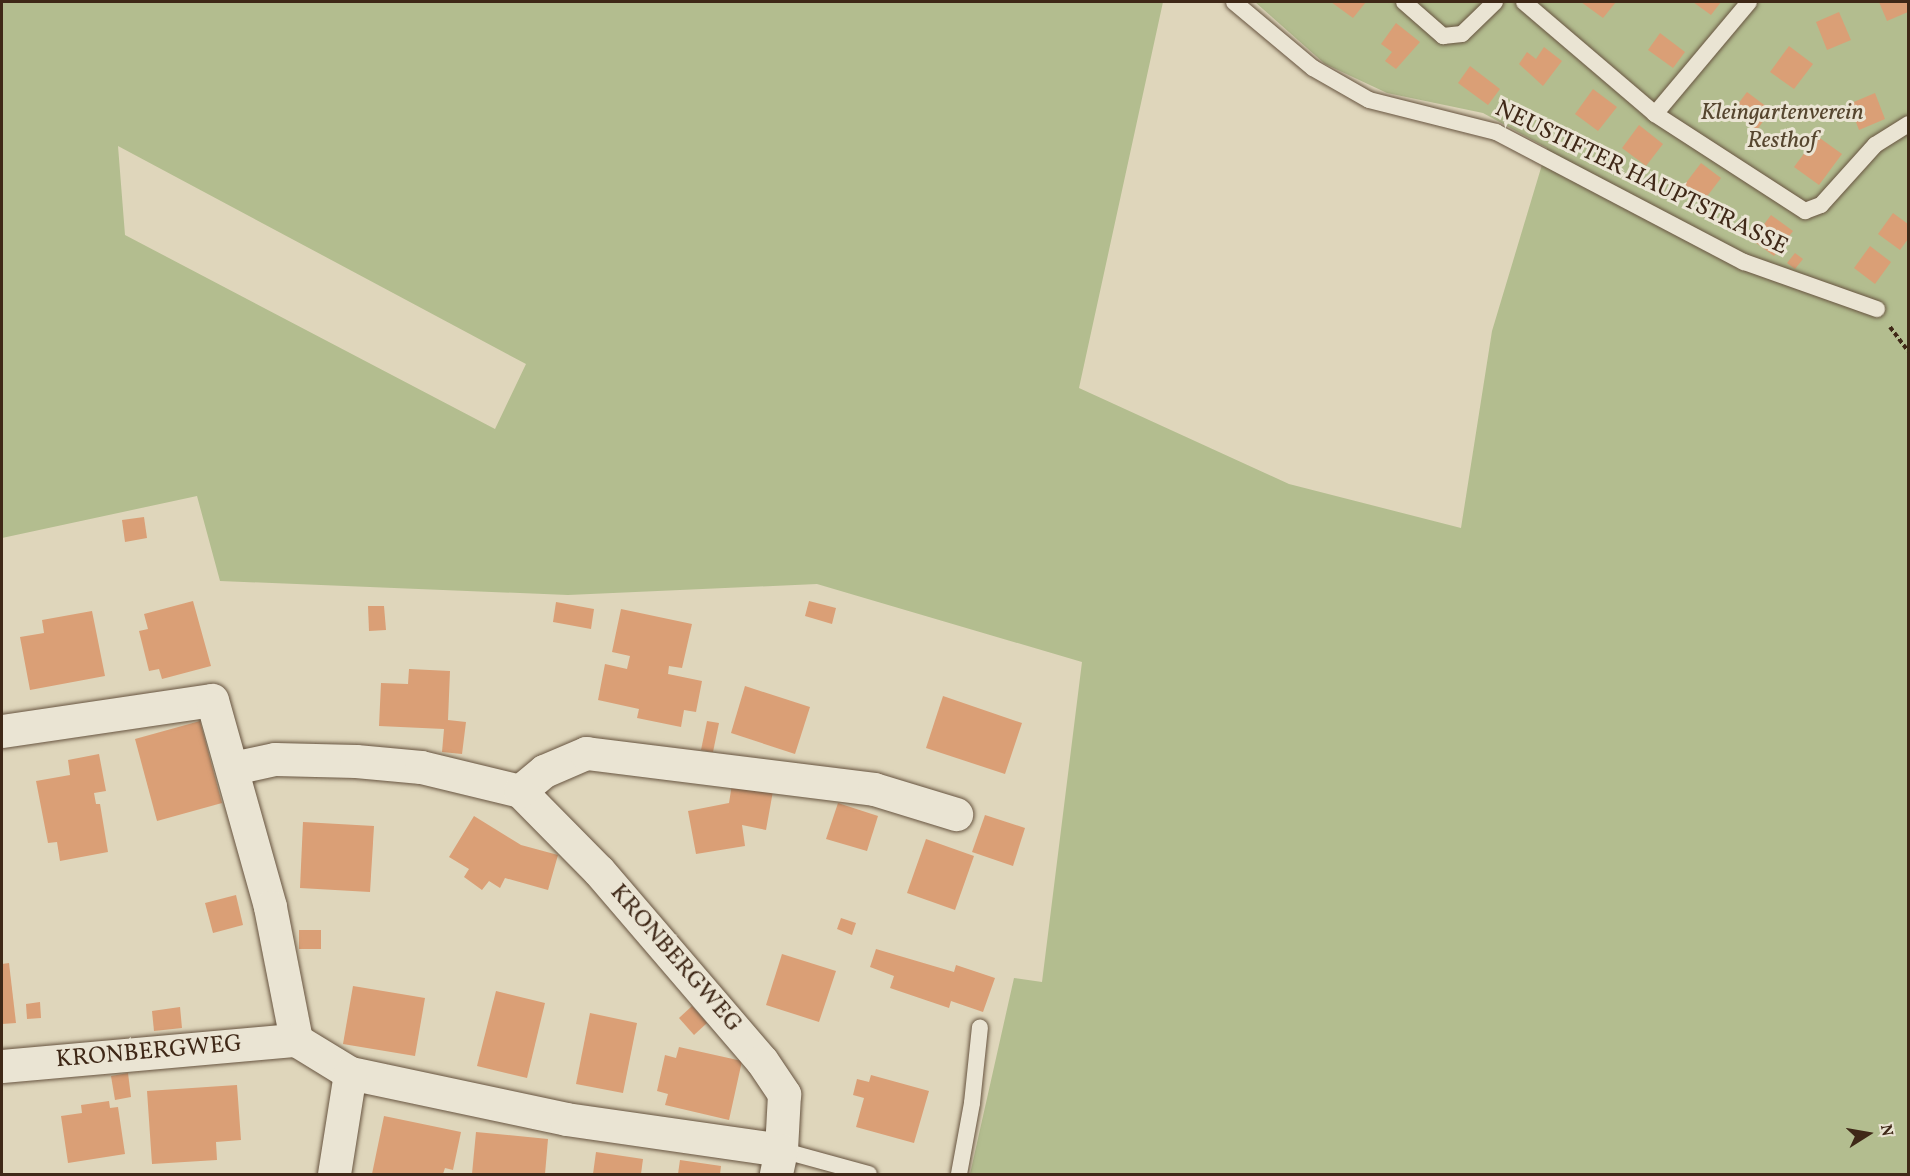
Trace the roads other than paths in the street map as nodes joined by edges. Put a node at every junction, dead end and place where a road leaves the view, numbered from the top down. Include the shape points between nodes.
1 (1234, 2) edge
2 (1404, 2) edge
3 (1494, 2) edge
4 (1524, 2) edge
5 (1749, 2) edge
6 (1655, 114) junction
7 (1908, 124) edge
8 (1877, 309) road end
9 (2, 731) edge
10 (233, 768) junction
11 (520, 790) junction
12 (956, 814) dead end
13 (980, 1027) dead end
14 (296, 1040) junction
15 (2, 1066) edge
16 (350, 1073) junction
17 (778, 1162) edge
18 (334, 1174) edge
19 (869, 1174) edge
20 (959, 1174) edge

1 - 8 lane, NEUSTIFTER HAUPTSTRASSE via 1313,68 1360,95 1496,132 1744,262
2 - 3 lane via 1443,36 1462,34
4 - 6 lane
5 - 6 lane
6 - 7 lane via 1805,211 1821,205 1875,145
9 - 10 street via 212,700
10 - 11 street via 275,759 357,761 421,767
10 - 14 street via 270,907
11 - 12 street via 544,771 586,753 874,789
11 - 17 street, KRONBERGWEG via 592,863 762,1061 784,1094
13 - 20 lane
14 - 15 street, KRONBERGWEG
14 - 16 street
16 - 17 street
16 - 18 street
17 - 19 lane

